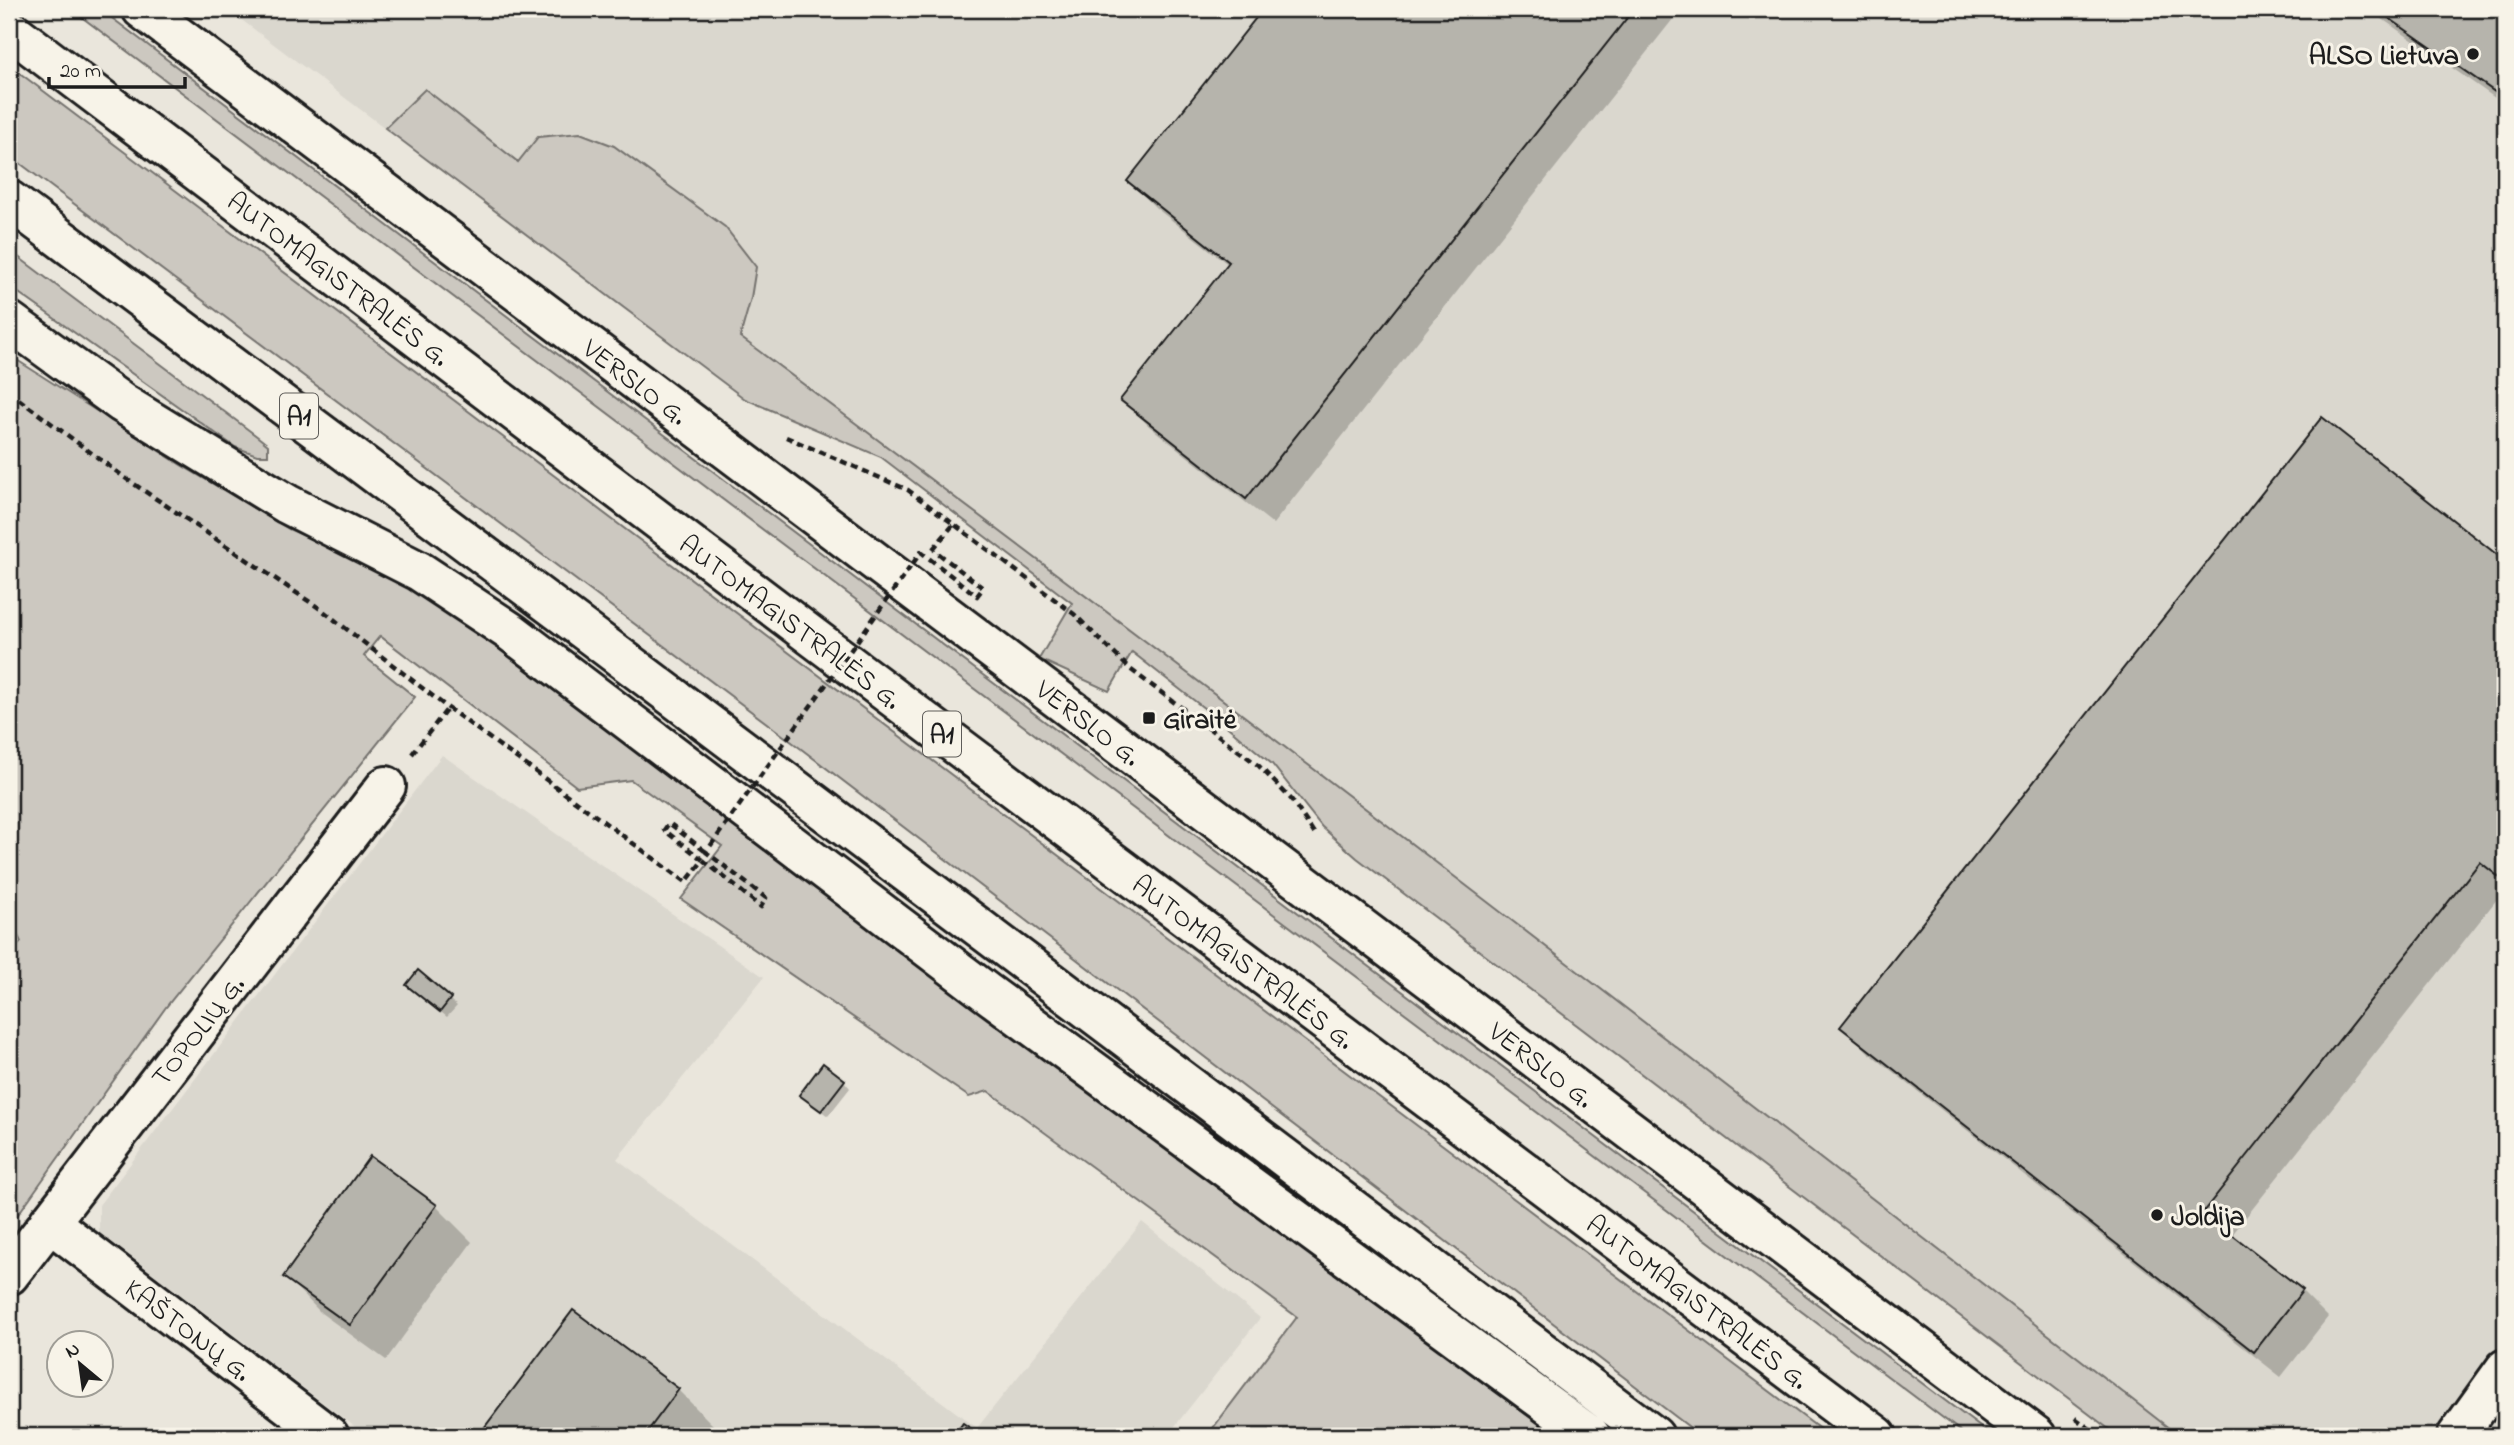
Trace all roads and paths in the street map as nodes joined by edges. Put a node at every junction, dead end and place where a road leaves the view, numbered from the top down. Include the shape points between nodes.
1 (142, 9) edge
2 (9, 29) edge
3 (9, 200) edge
4 (9, 321) edge
5 (9, 392) edge
6 (954, 524) dead end
7 (448, 708) junction
8 (386, 786) joint
9 (706, 852) junction
10 (703, 860) junction
11 (50, 1222) junction
12 (9, 1275) edge
13 (2505, 1369) edge
14 (330, 1436) edge
15 (1591, 1436) edge
16 (1654, 1436) edge
17 (1877, 1436) edge
18 (2036, 1436) edge
19 (2458, 1436) edge

1 - 18 main road, VERSLO G.
2 - 17 main road, AUTOMAGISTRALĖS G. / A1
3 - 16 main road, A1
4 - 15 main road via 122,403 287,505 419,571 511,632 986,992
5 - 7 path via 128,480 322,610
6 - 9 path, bridge via 934,550 983,588 977,596 921,551
7 - 8 path
7 - 10 path via 686,882
8 - 11 main road, TOPOLIŲ G.
9 - 10 path via 669,823 664,830
9 - 10 path, bridge via 766,898 761,907
11 - 12 main road, TOPOLIŲ G.
11 - 14 main road, KAŠTONŲ G.
13 - 19 main road

